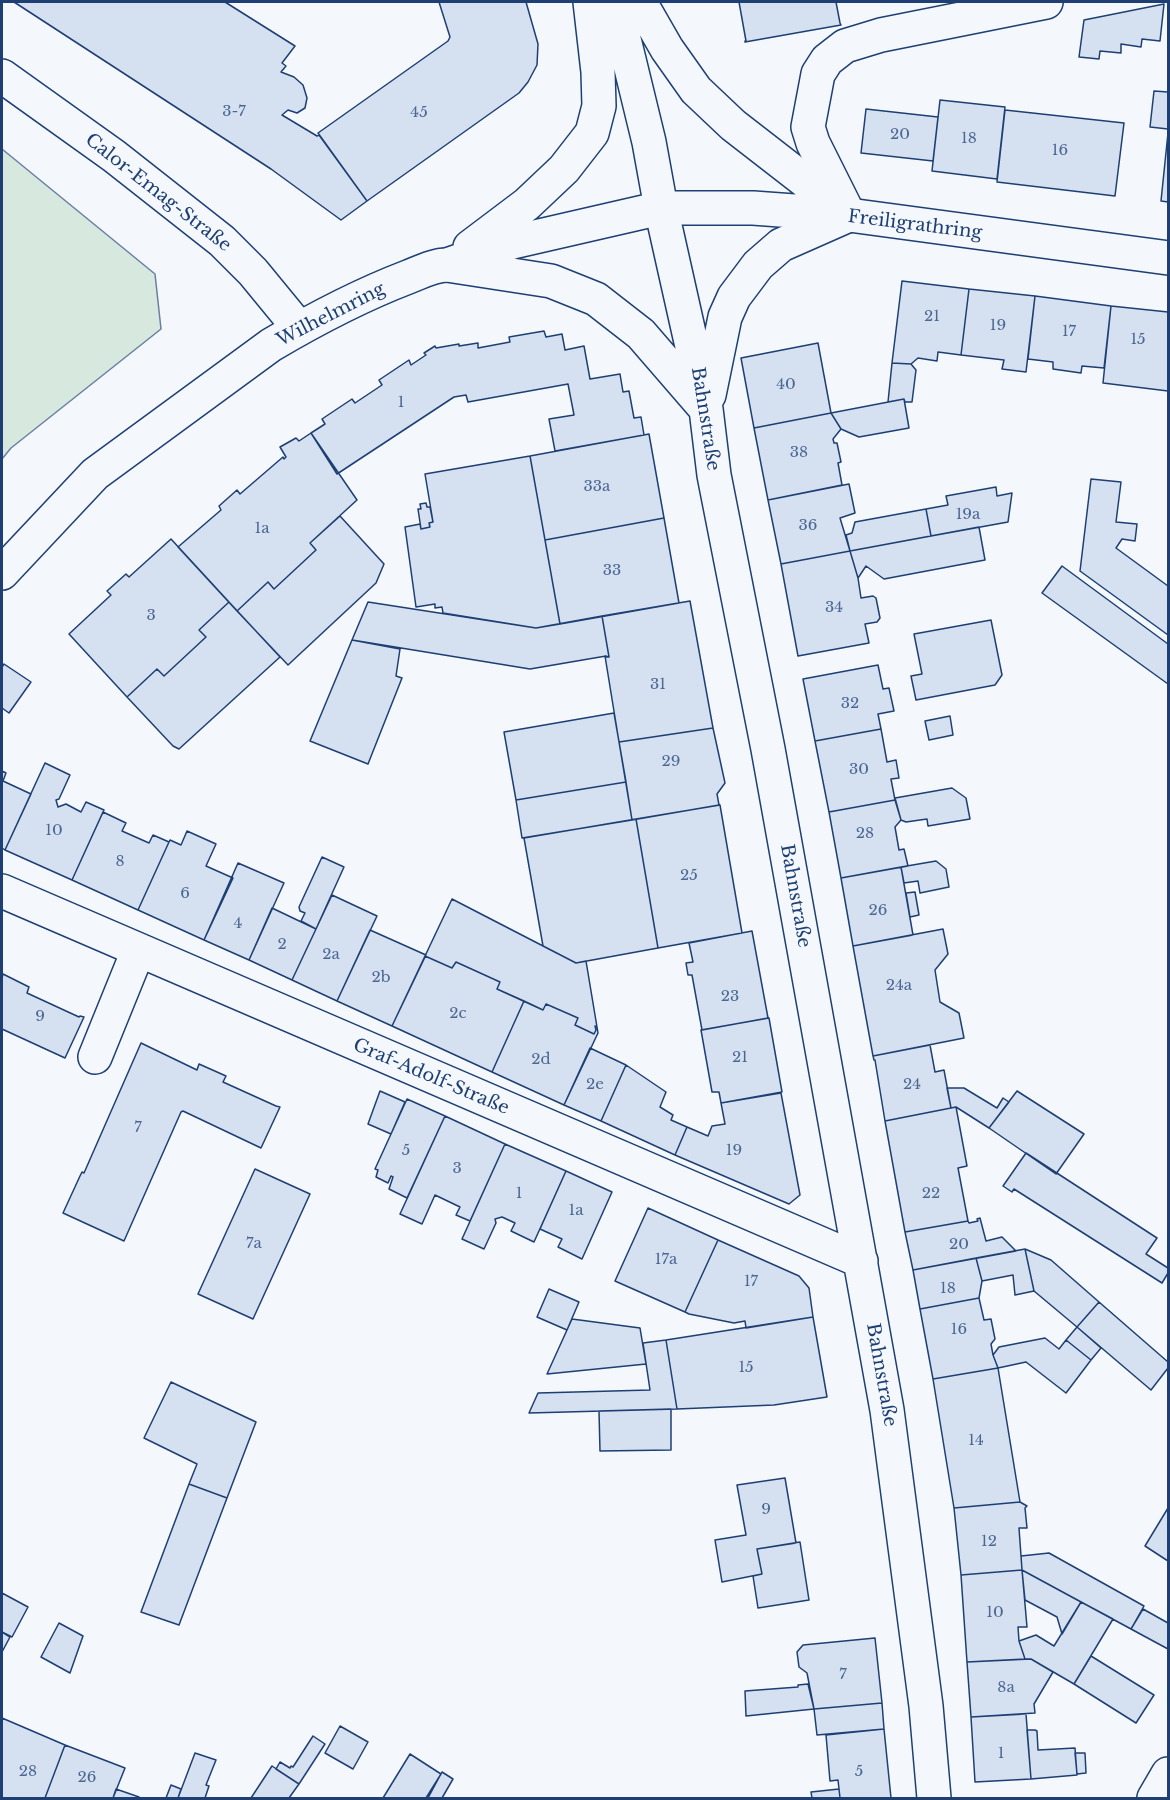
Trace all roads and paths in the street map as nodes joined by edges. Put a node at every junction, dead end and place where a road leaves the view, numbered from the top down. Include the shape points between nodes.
1 (590, 2) edge
2 (615, 2) edge
3 (640, 2) edge
4 (1046, 2) edge
5 (2, 76) edge
6 (661, 208) junction
7 (849, 215) junction
8 (1168, 258) edge
9 (447, 265) junction
10 (299, 328) junction
11 (706, 409) junction
12 (2, 573) edge
13 (2, 891) edge
14 (138, 951) junction
15 (95, 1057) dead end
16 (861, 1261) junction
17 (1168, 1774) edge
18 (934, 1798) edge
19 (1154, 1798) edge

1 - 9 street via 599,106 592,133 564,170 527,204
2 - 6 street, Bahnstraße
3 - 7 street via 696,90 733,125
4 - 7 street via 881,35 844,46 827,60 818,74 808,127
5 - 10 street, Calor-Emag-Straße via 114,156 222,241 254,272
6 - 7 street, Freiligrathring via 753,208
6 - 9 street, Wilhelmring via 513,242
6 - 11 street, Bahnstraße
7 - 8 street, Freiligrathring
7 - 11 street via 781,245 758,265 734,297 725,317
9 - 10 street, Wilhelmring via 394,283
9 - 11 street via 551,281 596,299 641,334
10 - 12 street, Wilhelmring via 95,474
11 - 16 street, Bahnstraße via 714,475
13 - 14 street, Graf-Adolf-Straße
14 - 15 street
14 - 16 street, Graf-Adolf-Straße
16 - 18 street, Bahnstraße via 891,1433
17 - 19 street

